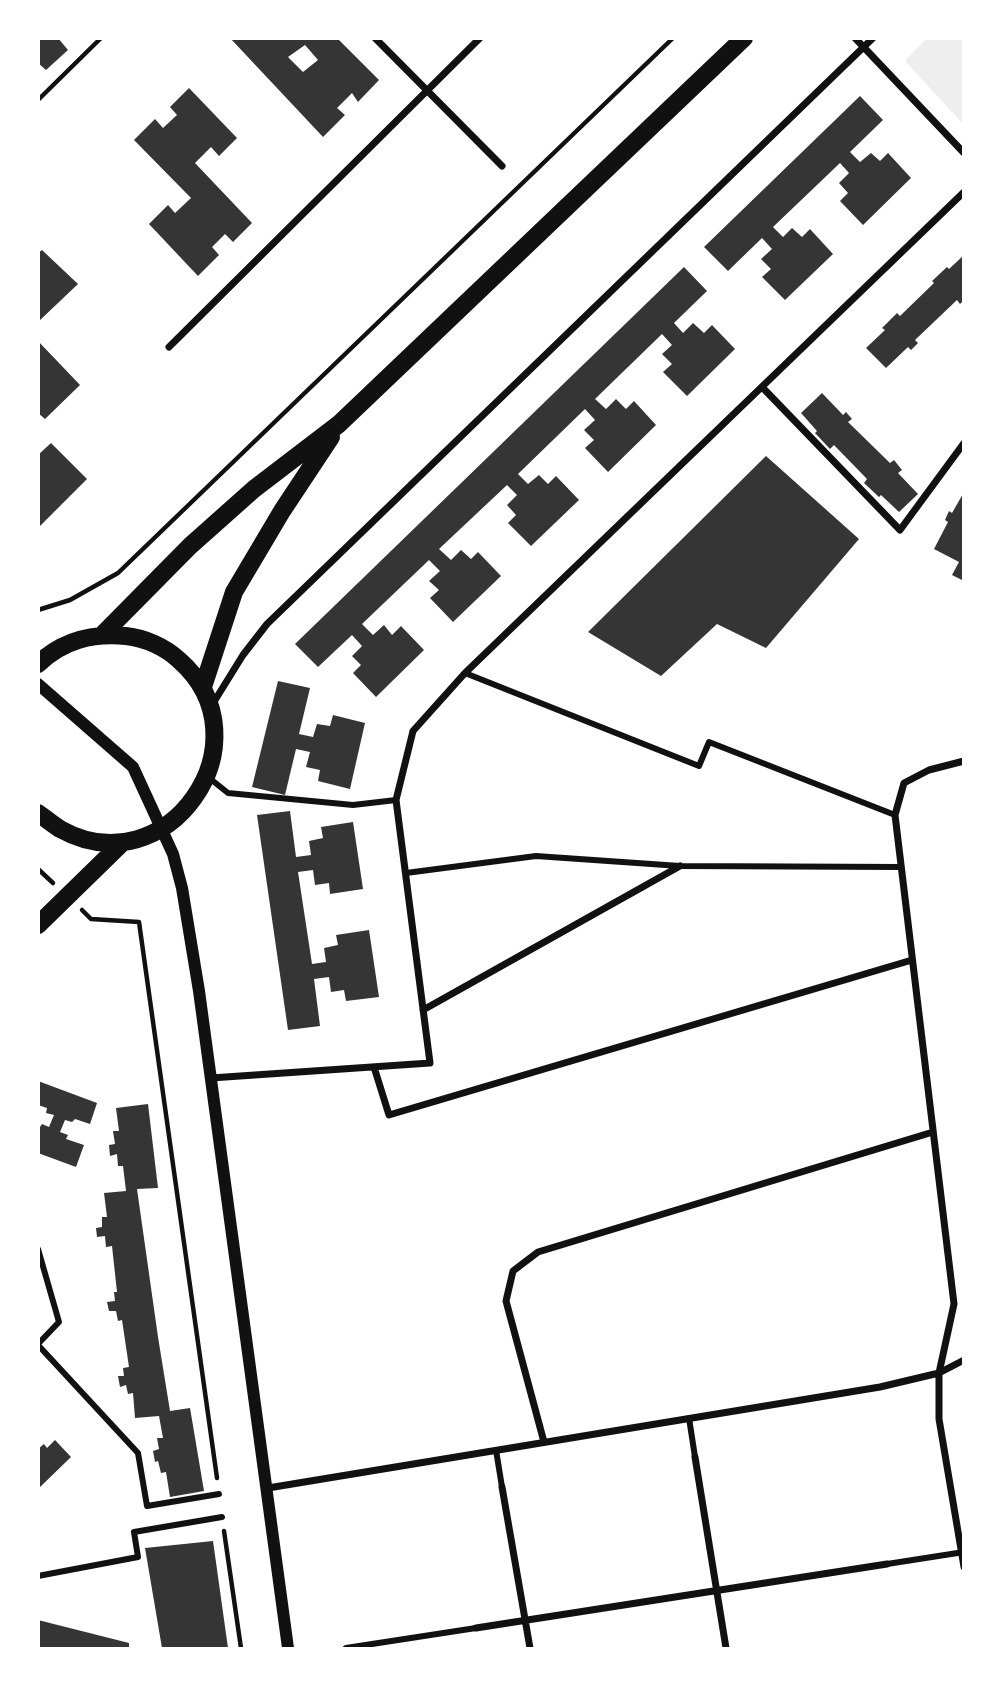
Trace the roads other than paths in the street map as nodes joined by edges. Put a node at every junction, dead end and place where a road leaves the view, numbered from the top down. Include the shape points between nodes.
1 (375, 38) edge
2 (480, 38) edge
3 (744, 38) edge
4 (855, 38) edge
5 (873, 38) edge
6 (864, 47) junction
7 (428, 91) junction
8 (964, 153) edge
9 (502, 166) dead end
10 (964, 192) edge
11 (169, 348) dead end
12 (762, 387) junction
13 (339, 424) junction
14 (964, 443) edge
15 (103, 634) junction
16 (38, 664) edge
17 (465, 673) junction
18 (38, 684) edge
19 (203, 687) junction
20 (210, 707) junction
21 (964, 761) edge
22 (207, 776) junction
23 (396, 800) junction
24 (38, 813) edge
25 (895, 815) junction
26 (162, 828) junction
27 (123, 842) junction
28 (680, 866) junction
29 (901, 867) junction
30 (406, 873) junction
31 (38, 925) edge
32 (912, 960) junction
33 (423, 1010) junction
34 (374, 1067) junction
35 (211, 1078) junction
36 (933, 1132) junction
37 (38, 1249) edge
38 (38, 1344) edge
39 (964, 1360) edge
40 (939, 1373) junction
41 (689, 1418) junction
42 (544, 1442) junction
43 (496, 1450) junction
44 (695, 1457) joint
45 (502, 1487) joint
46 (268, 1488) junction
47 (219, 1494) road end
48 (222, 1517) road end
49 (962, 1552) edge
50 (887, 1564) joint
51 (964, 1567) edge
52 (38, 1576) edge
53 (717, 1591) junction
54 (526, 1620) junction
55 (476, 1628) joint
56 (288, 1648) edge
57 (346, 1648) edge
58 (530, 1648) edge
59 (726, 1648) edge

1 - 7 street
2 - 7 street
3 - 13 main road
4 - 6 street
5 - 6 street
6 - 8 street
6 - 20 street via 267,624
7 - 9 street
7 - 11 street
10 - 12 street
12 - 14 street via 900,530
12 - 17 street
13 - 15 main road via 254,489
13 - 19 main road via 234,592
15 - 16 main road via 74,640
15 - 19 main road via 139,637 172,653
17 - 23 street via 413,731
17 - 25 street via 699,766 709,742
18 - 26 street via 134,767
19 - 20 main road
20 - 22 main road via 214,742
21 - 25 street via 929,770 904,783
22 - 23 street via 228,793 353,805
22 - 26 main road via 189,806
23 - 30 street
24 - 27 main road via 60,829 87,839
25 - 29 street
26 - 27 main road
26 - 35 street via 183,888
27 - 31 main road
28 - 29 street
28 - 30 street via 536,856
28 - 33 street
29 - 32 street
30 - 33 street
32 - 34 street via 389,1115
32 - 36 street
33 - 34 street via 430,1063
34 - 35 street
35 - 46 street
36 - 40 street via 954,1304
36 - 42 street via 538,1252 513,1271 506,1301
37 - 38 street via 59,1322
38 - 47 street via 138,1453 147,1506
39 - 40 street
40 - 41 street
40 - 49 street via 939,1419
41 - 42 street
41 - 44 street
42 - 43 street
43 - 45 street
43 - 46 street
44 - 53 street
45 - 54 street
46 - 56 street
48 - 52 street via 134,1532 138,1557
49 - 50 street
49 - 51 street
50 - 53 street
53 - 54 street
53 - 59 street
54 - 55 street
54 - 58 street
55 - 57 street

